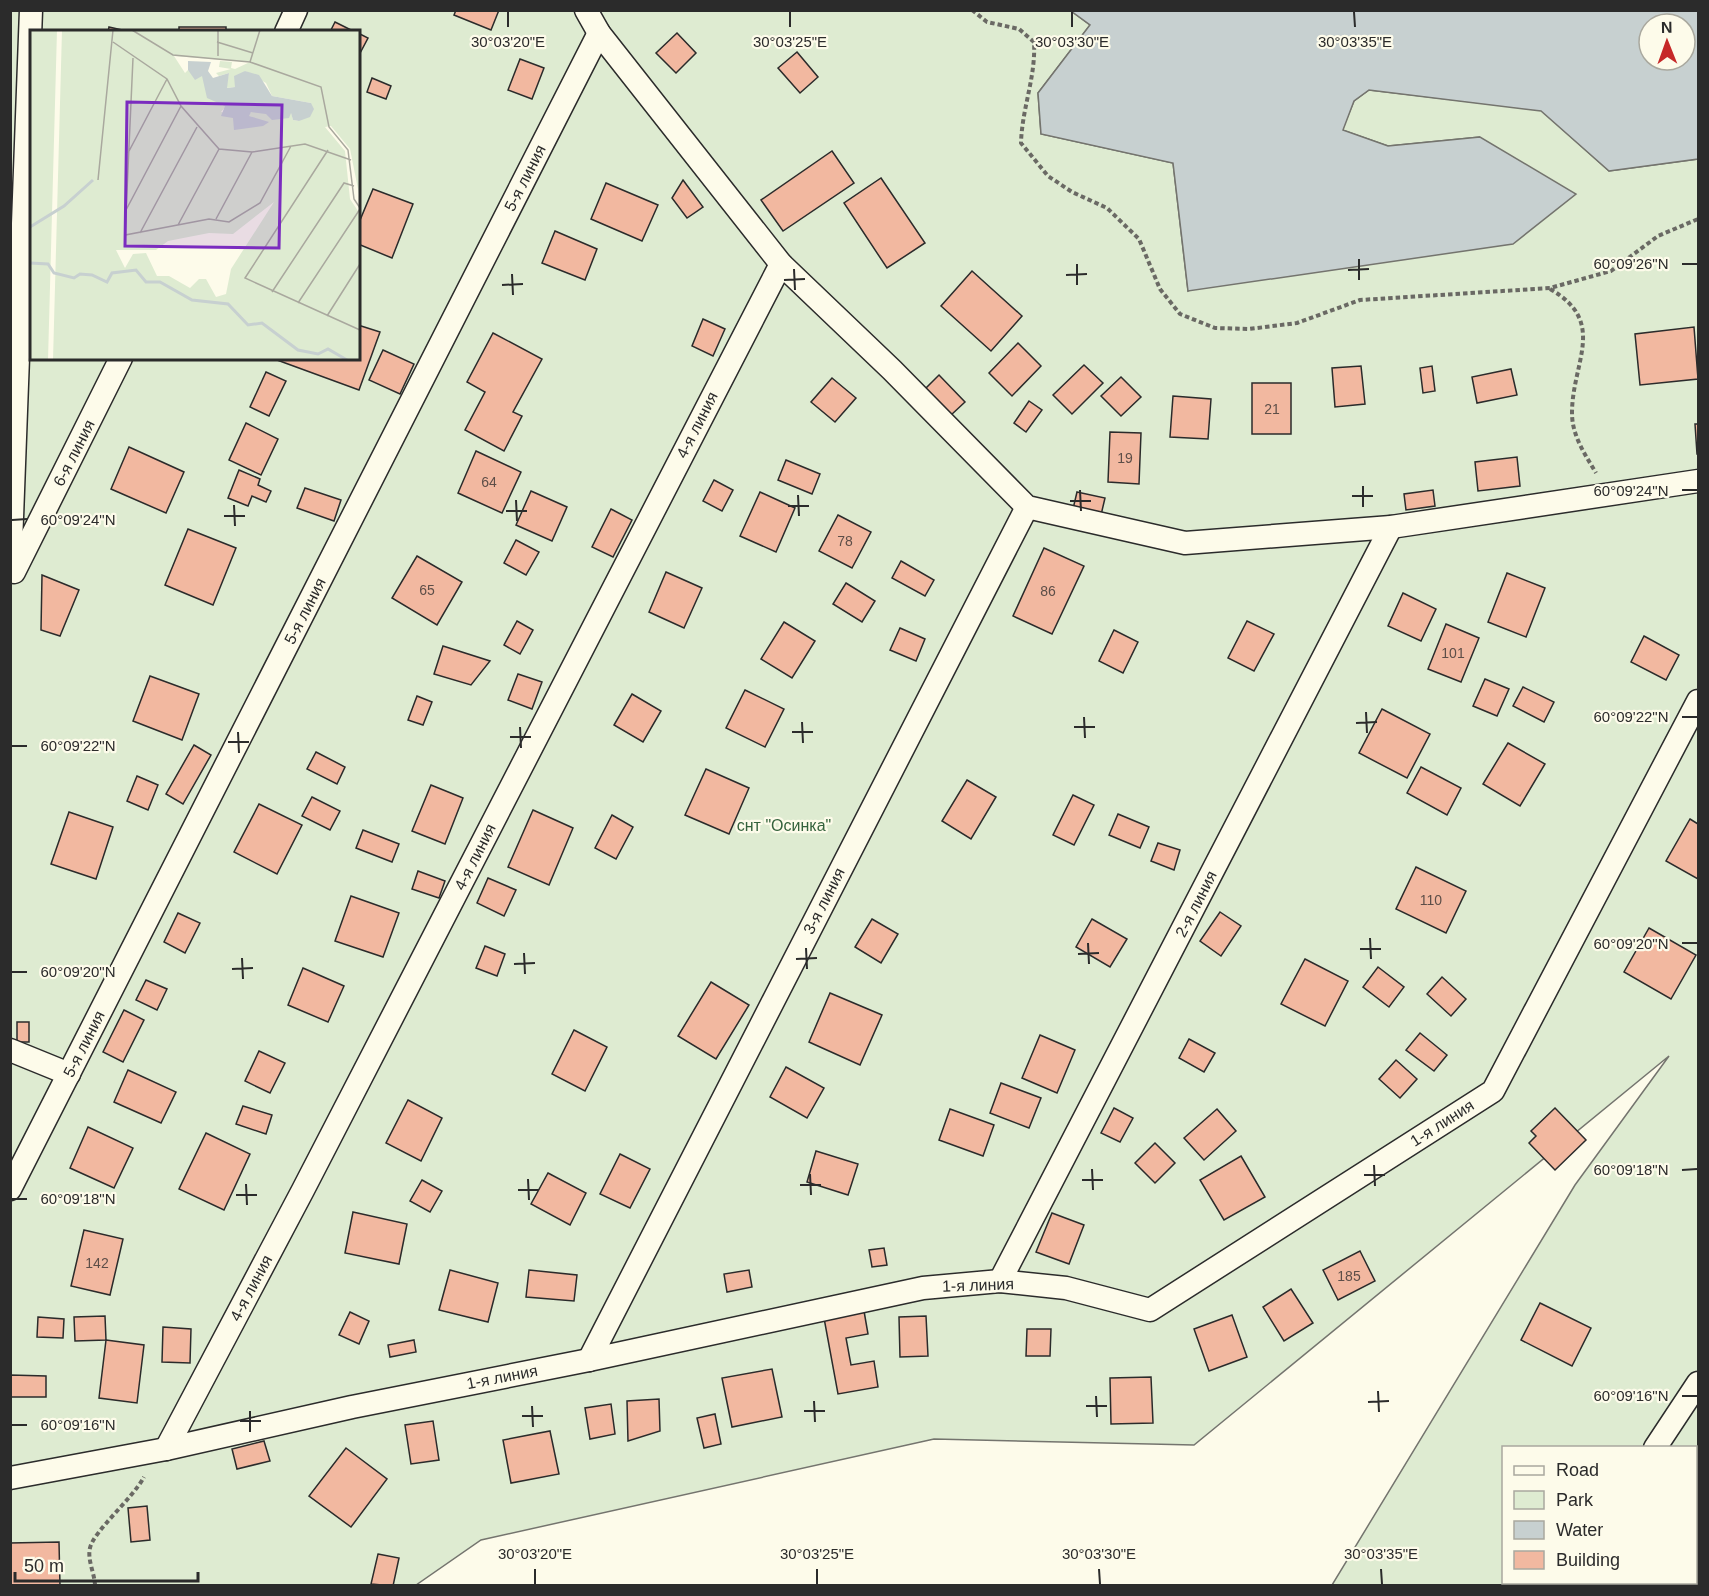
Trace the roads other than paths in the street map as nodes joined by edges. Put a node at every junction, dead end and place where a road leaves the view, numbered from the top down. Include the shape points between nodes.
1 (31, 10) edge
2 (296, 10) edge
3 (586, 10) edge
4 (30, 30) edge
5 (287, 30) edge
6 (599, 33) junction
7 (30, 37) edge
8 (781, 264) junction
9 (121, 360) edge
10 (1698, 481) edge
11 (1027, 507) junction
12 (1391, 527) junction
13 (10, 571) edge
14 (10, 579) edge
15 (1698, 701) edge
16 (10, 1050) edge
17 (69, 1074) junction
18 (10, 1189) edge
19 (1000, 1281) junction
20 (589, 1360) junction
21 (1698, 1383) edge
22 (1656, 1446) edge
23 (158, 1451) junction
24 (10, 1478) edge

1 - 4 street
2 - 5 street
3 - 6 street
6 - 8 street
6 - 17 street, 5-я линия
7 - 13 street
8 - 11 street
8 - 23 street, 4-я линия via 314,1169
9 - 14 street, 6-я линия
10 - 12 street
11 - 12 street via 1185,543
11 - 20 street, 3-я линия
12 - 19 street, 2-я линия
15 - 19 street, 1-я линия via 1493,1091 1150,1310 1066,1288
16 - 17 street
17 - 18 street, 5-я линия
19 - 20 street, 1-я линия via 924,1288
20 - 23 street, 1-я линия
21 - 22 street
23 - 24 street, 1-я линия

